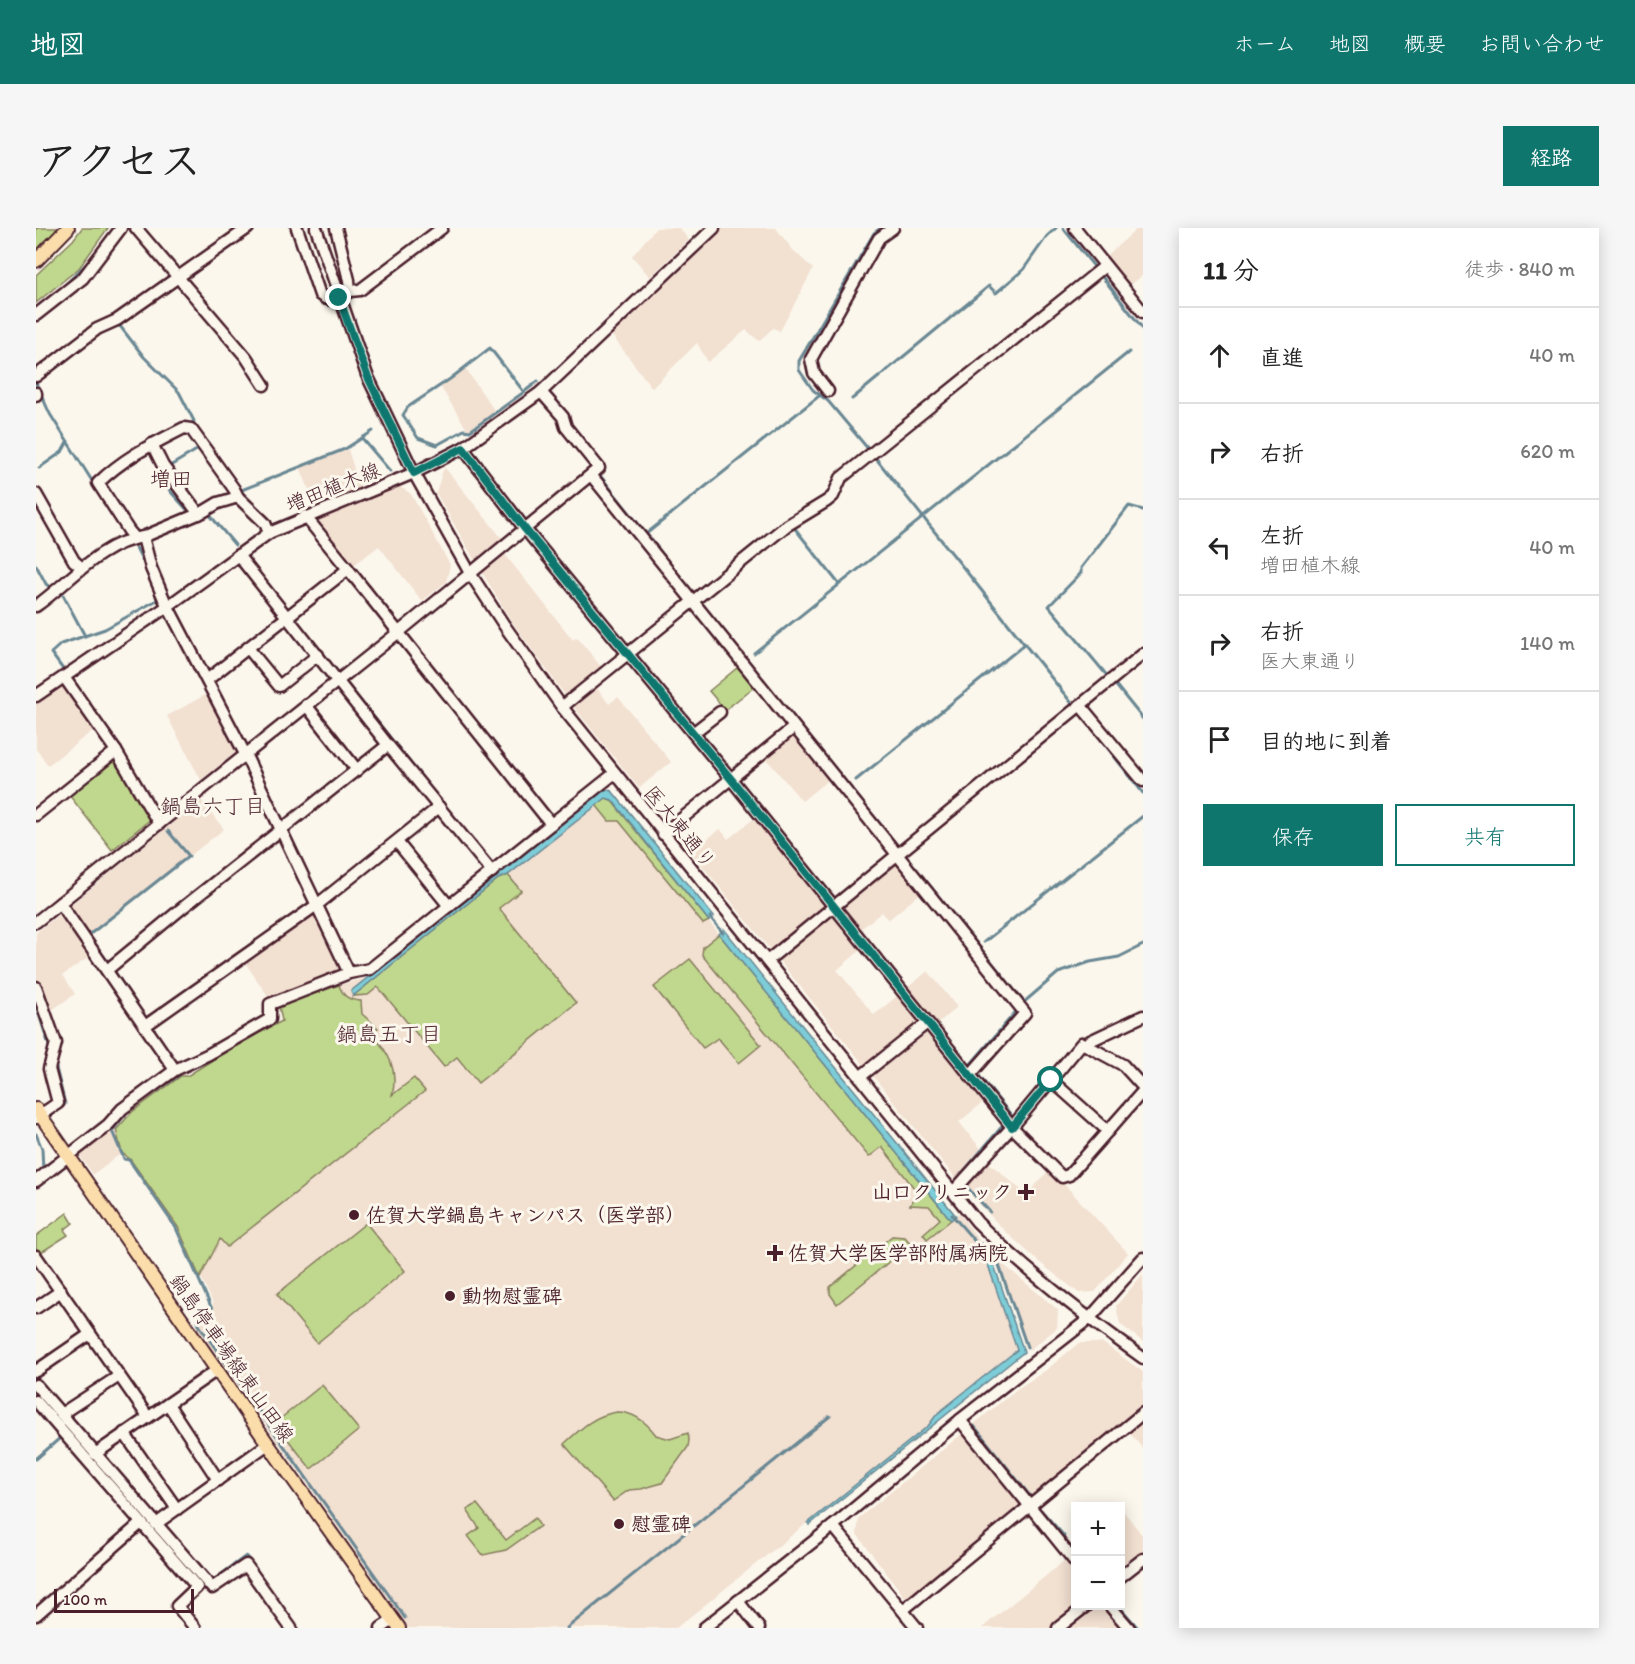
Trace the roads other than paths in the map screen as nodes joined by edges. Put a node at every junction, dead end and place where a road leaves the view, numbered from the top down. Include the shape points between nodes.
1 (68, 228) edge
2 (121, 228) edge
3 (136, 228) edge
4 (248, 228) edge
5 (297, 228) edge
6 (316, 228) edge
7 (336, 228) edge
8 (442, 228) edge
9 (714, 228) edge
10 (893, 228) edge
11 (1075, 228) edge
12 (36, 261) edge
13 (1106, 267) junction
14 (178, 278) junction
15 (350, 291) junction
16 (339, 298) junction
17 (1142, 309) edge
18 (36, 315) edge
19 (36, 376) edge
20 (264, 385) dead end
21 (826, 388) dead end
22 (541, 392) junction
23 (152, 444) junction
24 (463, 448) junction
25 (594, 472) junction
26 (414, 473) junction
27 (236, 493) junction
28 (36, 494) edge
29 (199, 514) junction
30 (306, 516) junction
31 (525, 529) junction
32 (269, 532) junction
33 (136, 539) junction
34 (238, 555) junction
35 (81, 567) junction
36 (348, 569) junction
37 (470, 573) junction
38 (696, 599) junction
39 (36, 606) edge
40 (168, 606) junction
41 (288, 617) junction
42 (399, 632) junction
43 (248, 648) junction
44 (1143, 654) edge
45 (318, 655) junction
46 (628, 655) junction
47 (64, 677) junction
48 (207, 680) junction
49 (338, 680) junction
50 (36, 696) edge
51 (306, 705) junction
52 (562, 707) junction
53 (1077, 707) junction
54 (720, 712) dead end
55 (793, 728) junction
56 (693, 734) junction
57 (388, 745) junction
58 (116, 751) junction
59 (245, 754) junction
60 (357, 770) junction
61 (615, 773) junction
62 (731, 779) junction
63 (1143, 781) edge
64 (440, 807) junction
65 (36, 815) edge
66 (159, 824) junction
67 (551, 824) junction
68 (281, 830) junction
69 (663, 834) junction
70 (397, 842) junction
71 (901, 853) junction
72 (492, 872) junction
73 (60, 903) junction
74 (318, 904) junction
75 (449, 906) junction
76 (834, 907) junction
77 (36, 922) edge
78 (767, 961) junction
79 (107, 970) junction
80 (349, 973) junction
81 (36, 987) edge
82 (1143, 1016) edge
83 (927, 1023) junction
84 (145, 1026) junction
85 (1086, 1045) junction
86 (175, 1070) junction
87 (973, 1072) junction
88 (860, 1077) junction
89 (1051, 1080) junction
90 (1143, 1086) edge
91 (1143, 1091) edge
92 (37, 1114) edge
93 (1009, 1123) junction
94 (1108, 1131) junction
95 (68, 1155) junction
96 (36, 1181) edge
97 (959, 1186) junction
98 (36, 1256) edge
99 (1143, 1258) edge
100 (61, 1291) junction
101 (36, 1308) edge
102 (1089, 1319) junction
103 (90, 1334) junction
104 (1143, 1358) edge
105 (217, 1370) junction
106 (36, 1371) edge
107 (119, 1376) junction
108 (36, 1385) edge
109 (36, 1401) edge
110 (168, 1404) junction
111 (1143, 1413) edge
112 (61, 1414) junction
113 (148, 1417) junction
114 (960, 1420) junction
115 (124, 1433) junction
116 (268, 1444) junction
117 (95, 1454) junction
118 (218, 1480) junction
119 (1029, 1506) junction
120 (177, 1509) junction
121 (141, 1523) junction
122 (156, 1524) junction
123 (834, 1526) junction
124 (1071, 1557) edge
125 (1143, 1559) edge
126 (1125, 1573) edge
127 (738, 1601) junction
128 (903, 1610) junction
129 (1080, 1610) edge
130 (1114, 1610) edge
131 (36, 1615) edge
132 (396, 1624) edge
133 (195, 1628) edge
134 (291, 1628) edge
135 (381, 1628) edge
136 (704, 1628) edge
137 (759, 1628) edge
138 (917, 1628) edge
139 (1058, 1628) edge
140 (1129, 1628) edge

1 - 12 main road
2 - 18 street via 82,279
3 - 14 street
4 - 14 street
5 - 16 street via 320,295 327,300
6 - 16 street, 医大東通り
7 - 15 street
8 - 15 street via 360,290
9 - 22 street, 増田植木線
10 - 21 street via 879,238 811,358 814,373
11 - 13 street
13 - 17 street
13 - 38 street via 841,478 827,501 786,526
14 - 19 street via 117,320 97,328
14 - 20 street via 246,357
15 - 16 street
16 - 26 street, 医大東通り via 367,375
22 - 24 street, 増田植木線
22 - 25 street via 565,422
23 - 27 street via 187,428
23 - 29 street via 163,466
23 - 33 street via 115,466 98,483
24 - 26 street, 増田植木線
24 - 31 street
25 - 31 street
25 - 38 street
26 - 30 street, 増田植木線
26 - 37 street, 医大東通り
27 - 29 street
27 - 32 street via 266,523
28 - 35 street
29 - 33 street
30 - 32 street, 増田植木線
30 - 36 street
31 - 37 street
31 - 46 street
32 - 34 street, 増田植木線
33 - 35 street
33 - 40 street
34 - 40 street, 増田植木線
34 - 41 street
35 - 39 street
36 - 41 street
36 - 42 street
37 - 42 street
37 - 52 street, 医大東通り
38 - 46 street
38 - 55 street
40 - 47 street, 増田植木線
40 - 48 street
41 - 43 street
41 - 45 street
42 - 49 street
42 - 67 street
43 - 45 street via 279,686
43 - 48 street
44 - 53 street
45 - 49 street
46 - 52 street
46 - 56 street
47 - 50 street, 増田植木線
47 - 58 street
48 - 59 street
49 - 51 street
49 - 57 street
51 - 59 street
51 - 60 street
52 - 61 street, 医大東通り
53 - 63 street
53 - 71 street
54 - 56 street
55 - 62 street
55 - 71 street
56 - 62 street
57 - 60 street
57 - 64 street
58 - 65 street
58 - 66 street
59 - 66 street
59 - 68 street
60 - 68 street
61 - 67 street
61 - 69 street, 医大東通り
62 - 69 street
62 - 76 street
64 - 70 street
64 - 72 street
66 - 73 street
67 - 72 street
68 - 74 street
68 - 79 street
69 - 78 street, 医大東通り
70 - 74 street
70 - 75 street
71 - 76 street
71 - 87 street via 1025,1013
72 - 75 street
73 - 77 street
73 - 79 street
74 - 80 street
74 - 84 street
75 - 80 street via 370,969
76 - 78 street
76 - 83 street
78 - 88 street, 医大東通り
79 - 84 street
80 - 86 street via 270,1004 270,1019
81 - 92 street via 56,1043 49,1069 58,1102
82 - 85 street
83 - 87 street
83 - 88 street
84 - 86 street
85 - 89 street via 1082,1043
85 - 90 street via 1124,1065
86 - 95 street
87 - 93 street
88 - 97 street, 医大東通り
89 - 93 street
89 - 94 street
91 - 94 street
92 - 95 main road, 鍋島停車場線東山田線
93 - 94 street via 1062,1177 1069,1175
93 - 97 street
95 - 96 street
95 - 105 main road, 鍋島停車場線東山田線
97 - 102 street, 医大東通り via 978,1222
98 - 100 street
99 - 102 street
100 - 101 street
100 - 103 street
102 - 104 street, 医大東通り
102 - 114 street
103 - 106 street
103 - 107 street
105 - 110 street
105 - 116 main road, 鍋島停車場線東山田線
107 - 112 street
107 - 113 street
108 - 112 street
109 - 121 street
110 - 113 street
110 - 118 street
111 - 119 street
112 - 117 street
113 - 115 street
114 - 119 street
114 - 123 street
115 - 117 street
115 - 120 street
116 - 118 street
116 - 132 main road, 鍋島停車場線東山田線
117 - 122 street
118 - 120 street
119 - 124 street
119 - 128 street
120 - 122 street
121 - 131 street
121 - 133 street via 197,1587 177,1605
122 - 134 street via 212,1588 246,1565
123 - 127 street
123 - 128 street
125 - 126 street
127 - 136 street
127 - 137 street
128 - 138 street
129 - 139 street
130 - 140 street
132 - 135 street

